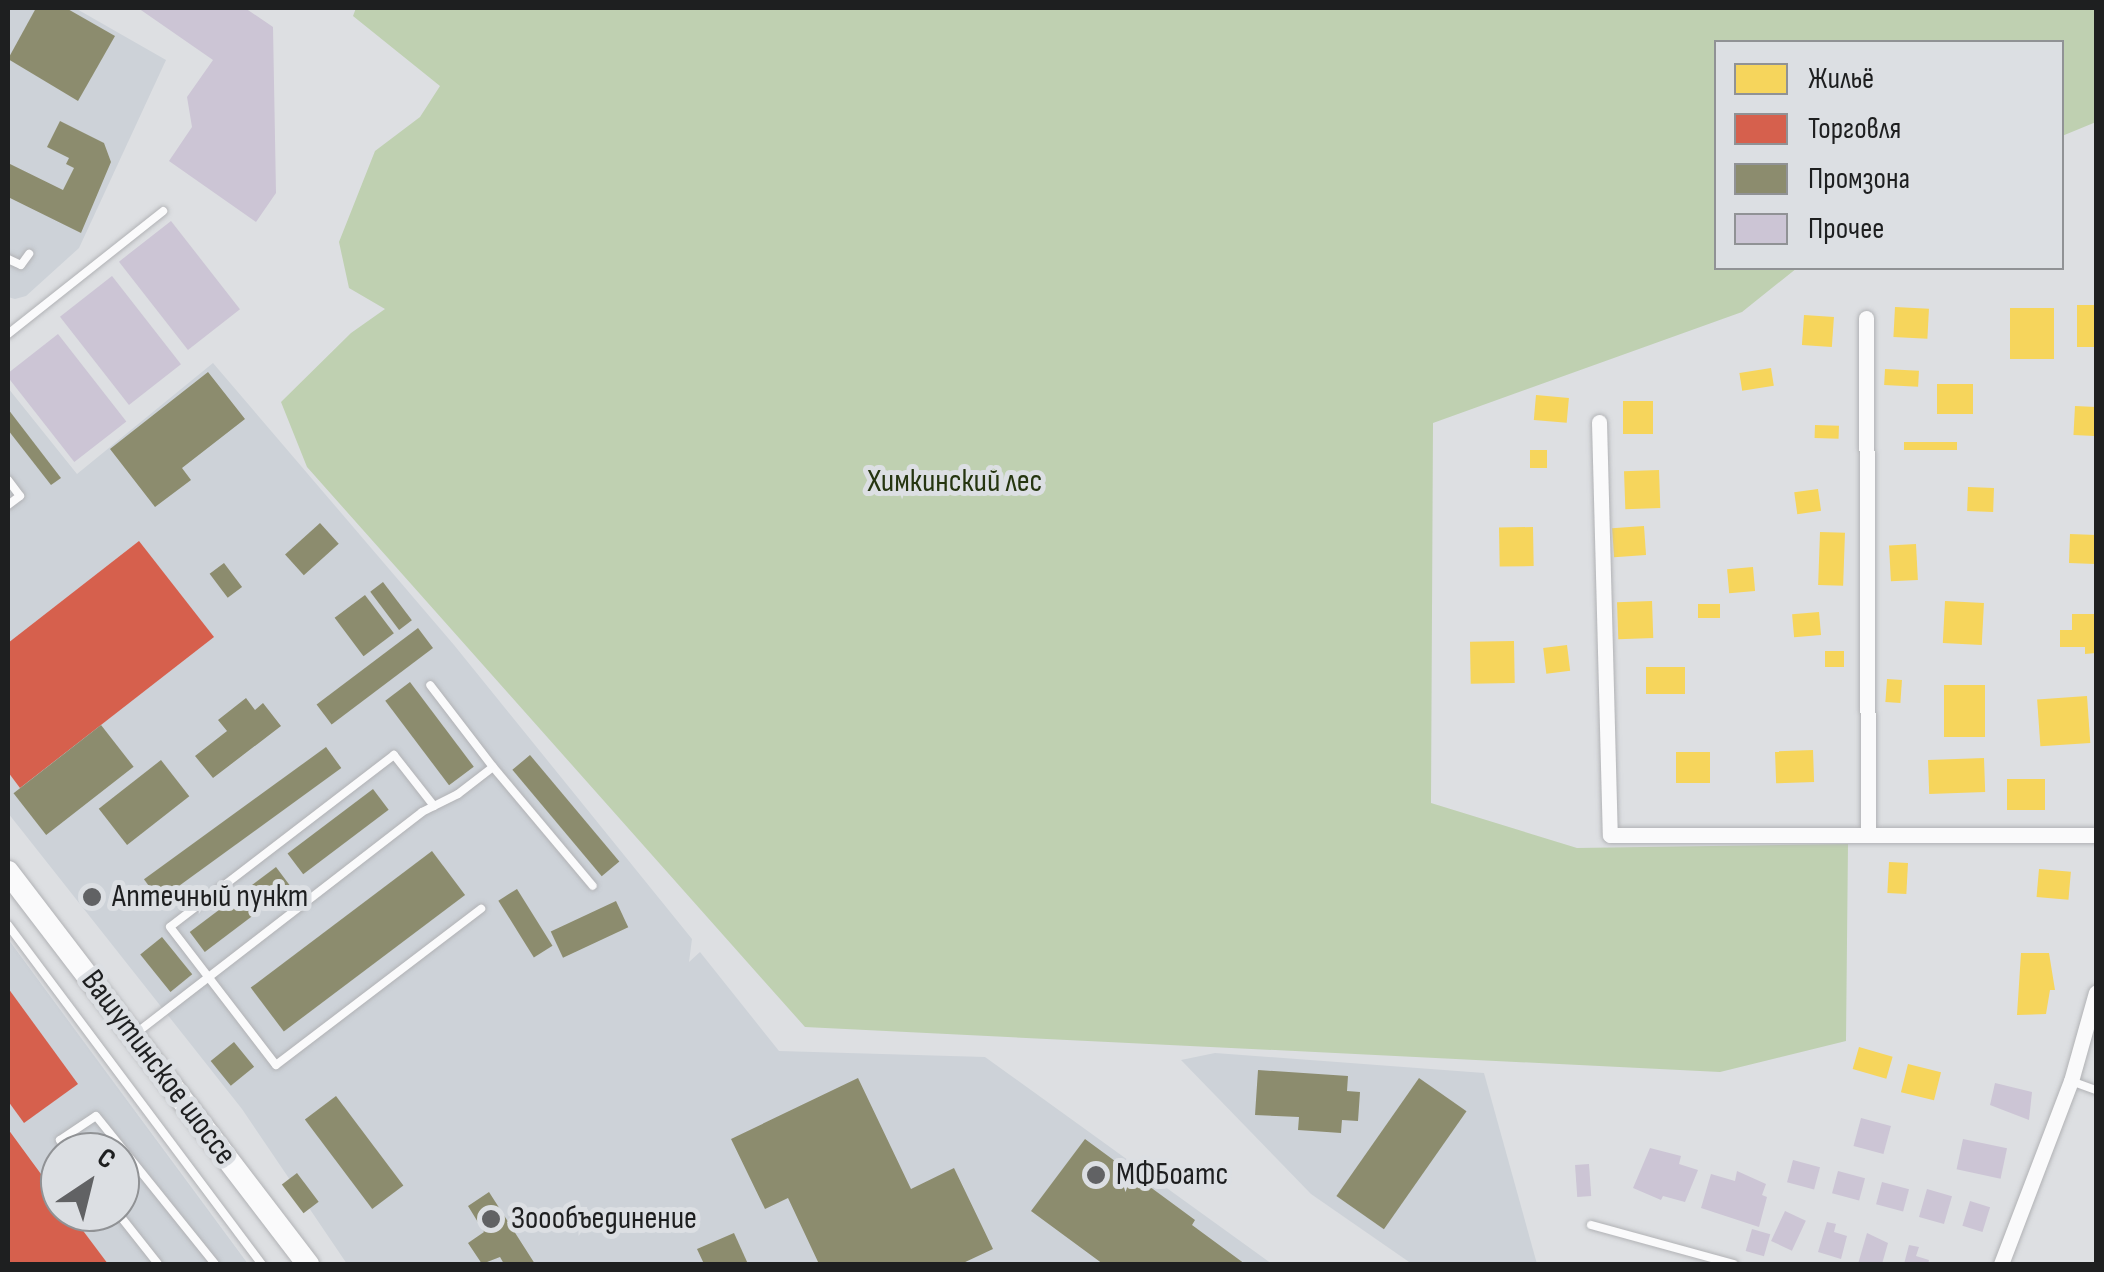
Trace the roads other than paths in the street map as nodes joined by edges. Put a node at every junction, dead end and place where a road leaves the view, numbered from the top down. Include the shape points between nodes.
1 (163, 211) dead end
2 (29, 254) dead end
3 (8, 259) edge
4 (1866, 318) dead end
5 (8, 334) edge
6 (1599, 422) dead end
7 (8, 480) edge
8 (8, 505) edge
9 (430, 685) dead end
10 (493, 767) junction
11 (434, 806) junction
12 (1868, 834) junction
13 (2096, 835) edge
14 (8, 872) edge
15 (592, 886) dead end
16 (481, 908) dead end
17 (8, 925) edge
18 (209, 977) junction
19 (2096, 992) edge
20 (134, 1034) junction
21 (2070, 1080) junction
22 (2096, 1090) edge
23 (72, 1132) edge
24 (109, 1132) edge
25 (140, 1171) edge
26 (1591, 1225) dead end
27 (132, 1232) edge
28 (158, 1264) edge
29 (214, 1264) edge
30 (262, 1264) edge
31 (308, 1264) edge
32 (1734, 1264) edge
33 (2001, 1264) edge

1 - 5 lane
2 - 3 lane via 21,264
4 - 12 street
6 - 12 street via 1610,835
7 - 8 lane via 20,496
9 - 10 lane
10 - 11 lane
10 - 15 lane
11 - 18 lane
11 - 18 lane via 394,755 170,927
12 - 13 street
14 - 20 street, Вашутинское шоссе
16 - 18 lane via 276,1065
17 - 30 lane
18 - 20 lane
19 - 21 street
20 - 31 street, Вашутинское шоссе
21 - 22 lane
21 - 33 street
23 - 24 lane via 96,1116
25 - 29 lane
26 - 32 lane
27 - 28 lane

